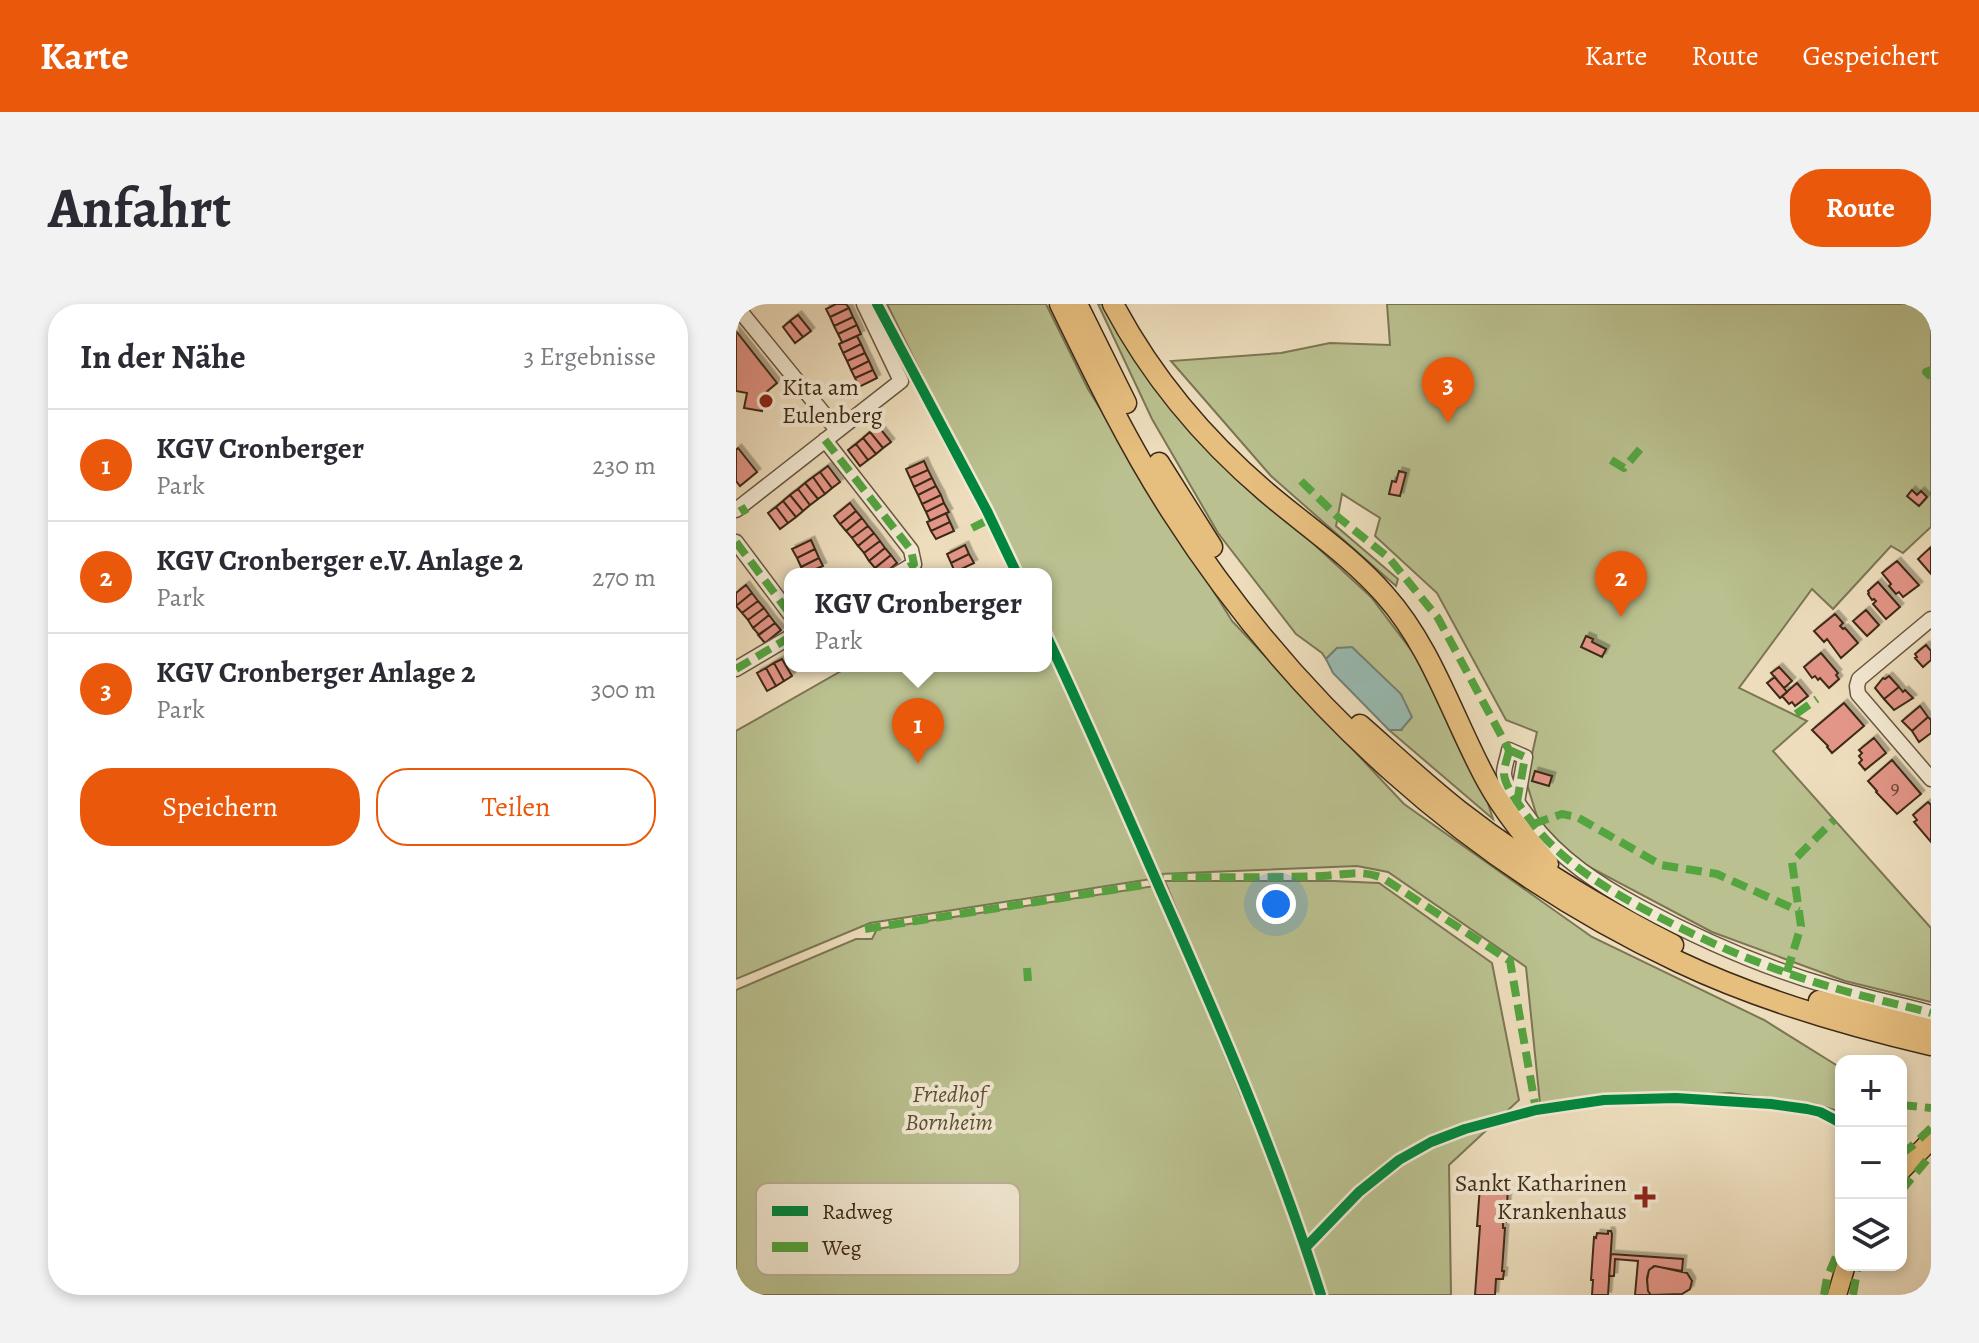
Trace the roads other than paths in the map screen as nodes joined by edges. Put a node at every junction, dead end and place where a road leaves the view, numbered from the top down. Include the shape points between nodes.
1 (864, 304) edge
2 (1060, 304) edge
3 (1077, 304) edge
4 (1113, 304) edge
5 (736, 306) edge
6 (831, 435) junction
7 (736, 510) edge
8 (736, 542) edge
9 (907, 568) edge
10 (784, 606) edge
11 (1931, 619) edge
12 (784, 641) edge
13 (736, 669) edge
14 (1931, 779) edge
15 (1517, 802) dead end
16 (1564, 882) junction
17 (1931, 1013) edge
18 (1931, 1030) edge
19 (1931, 1045) edge
20 (1931, 1140) edge
21 (1907, 1165) edge
22 (1844, 1271) edge
23 (1837, 1295) edge

1 - 6 street via 901,381
2 - 19 highway via 1144,464 1202,557 1288,668 1391,772 1503,860 1639,943 1778,1002
3 - 16 highway via 1182,501 1296,657 1424,782 1484,830
4 - 16 highway via 1162,381 1211,440 1385,594 1424,650 1502,807
5 - 6 street
6 - 7 street
6 - 9 street via 911,550 914,564
8 - 10 street
11 - 14 street via 1857,686 1858,694
12 - 13 street
15 - 17 street via 1574,865 1669,923 1789,973
16 - 18 highway via 1654,935 1719,965 1821,1002
20 - 21 main road
22 - 23 main road

